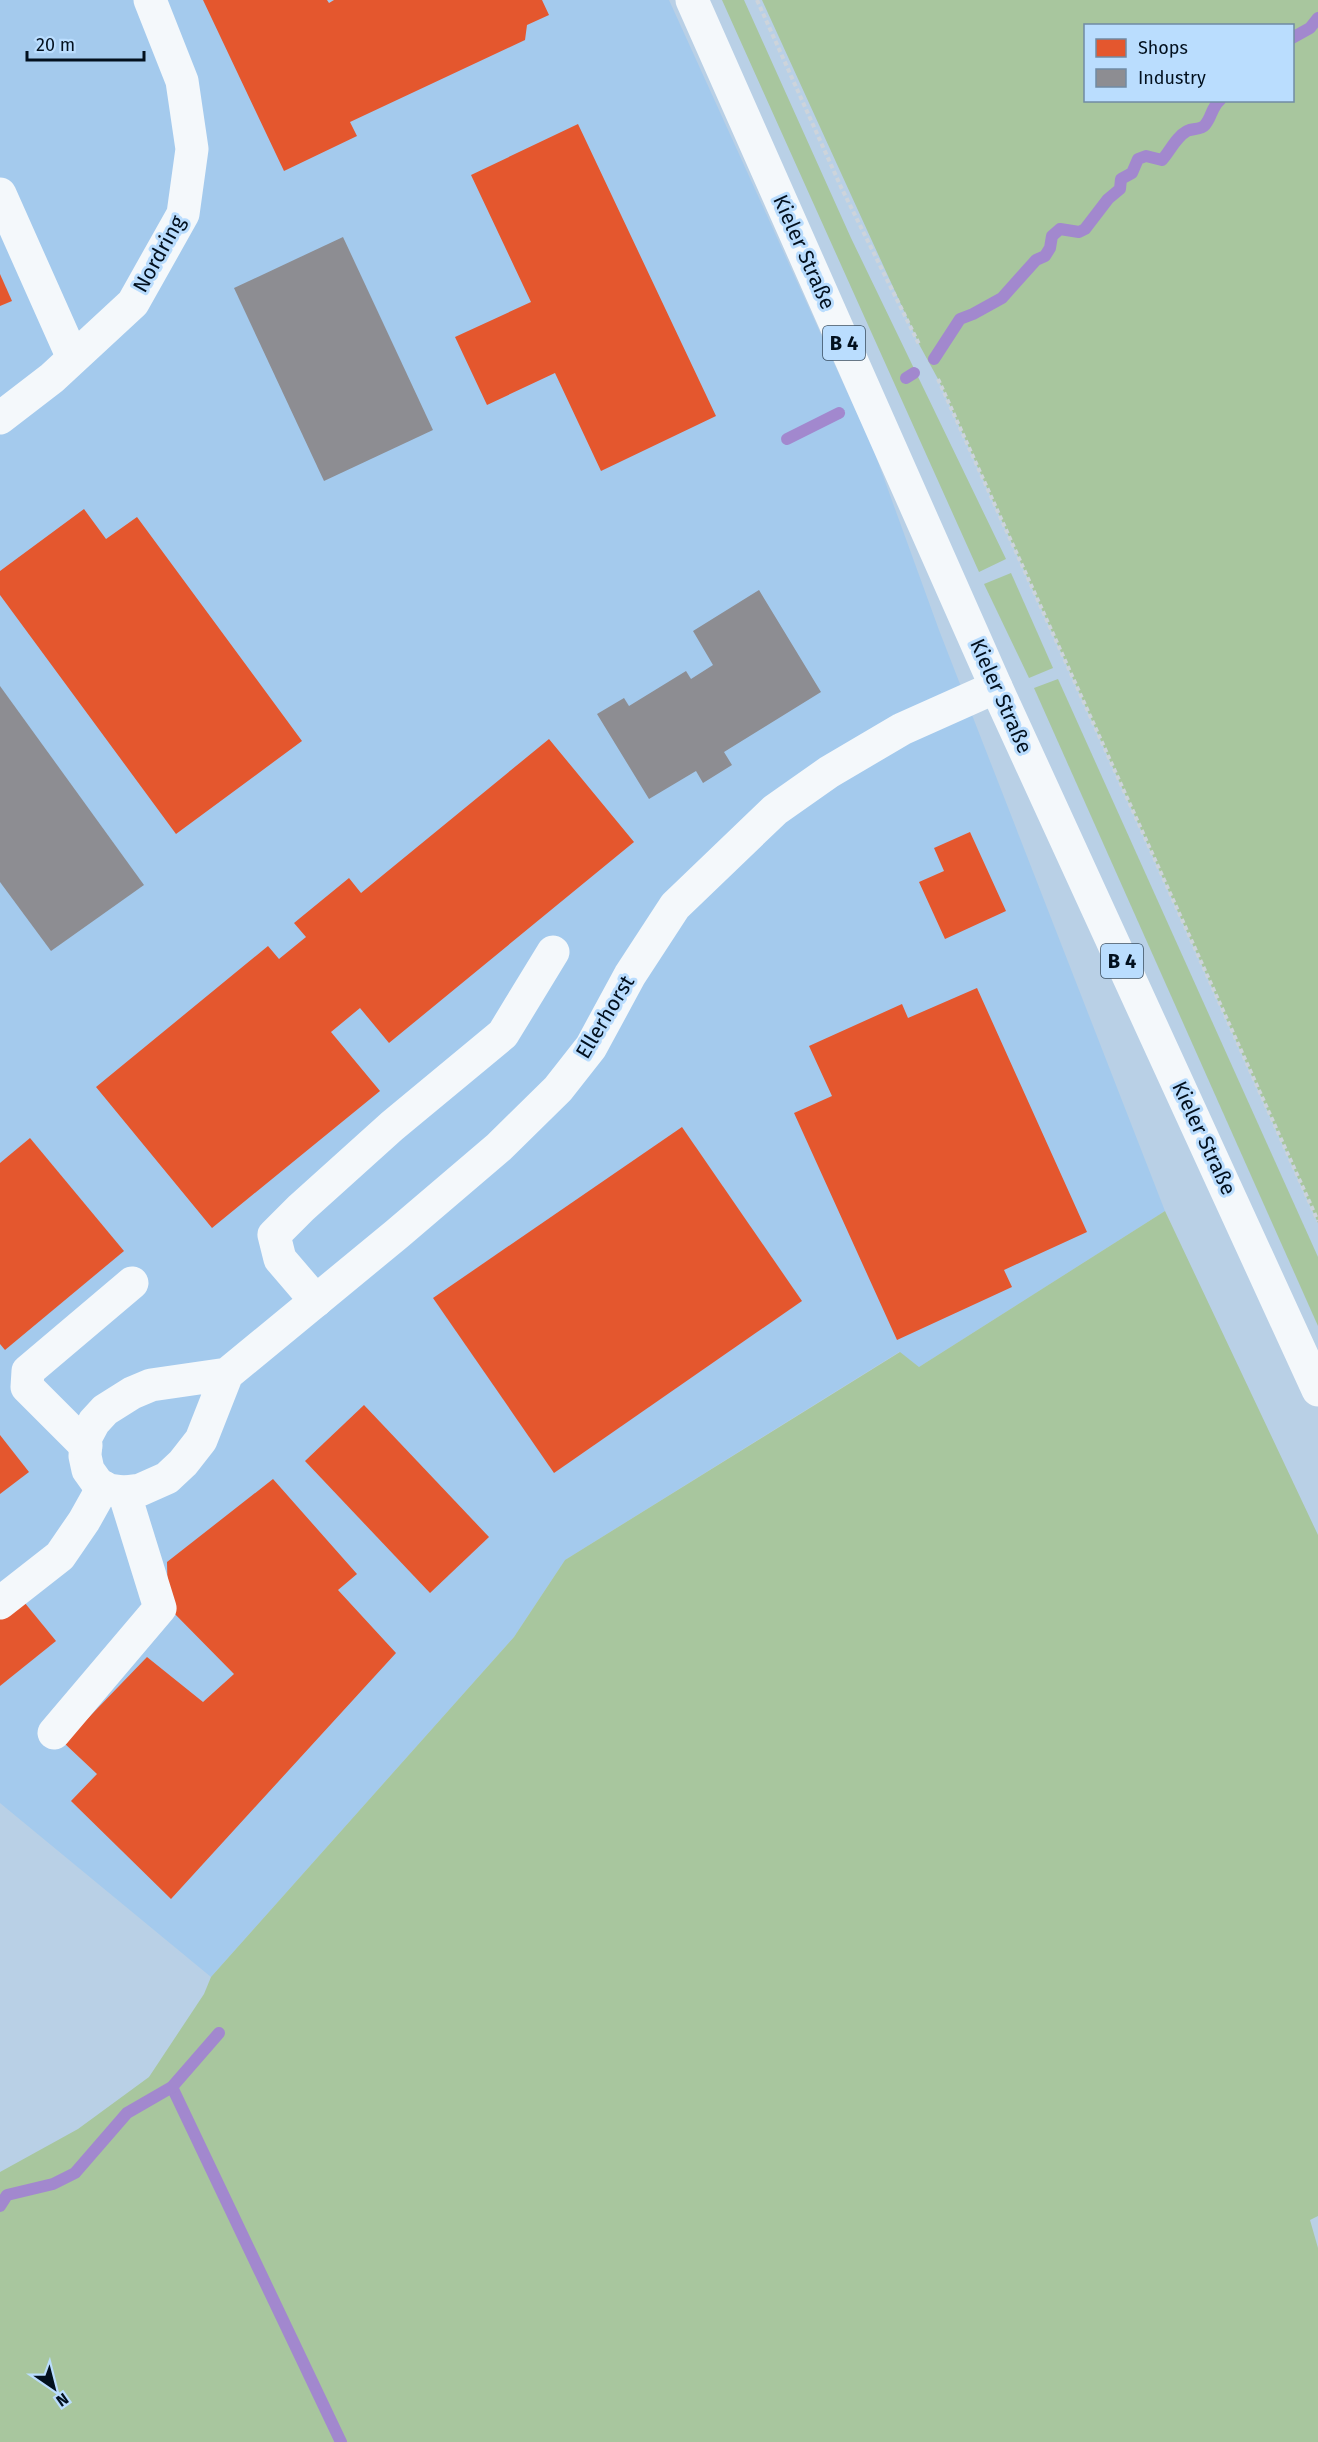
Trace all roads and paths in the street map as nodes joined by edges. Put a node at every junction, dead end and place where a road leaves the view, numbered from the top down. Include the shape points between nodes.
1 (150, 0) edge
2 (692, 0) edge
3 (757, 0) edge
4 (0, 194) edge
5 (920, 346) dead end
6 (73, 358) junction
7 (938, 379) dead end
8 (0, 418) edge
9 (996, 687) junction
10 (553, 952) dead end
11 (1318, 1221) edge
12 (132, 1283) dead end
13 (316, 1301) junction
14 (227, 1374) junction
15 (1318, 1390) edge
16 (86, 1446) junction
17 (113, 1489) junction
18 (0, 1603) edge
19 (54, 1732) dead end

1 - 6 street, Nordring via 182,81 192,149 183,214 132,303
2 - 9 street, Kieler Straße / B 4
3 - 5 path via 841,187
4 - 6 street
6 - 8 street, Nordring
7 - 11 path
9 - 13 street, Ellerhorst via 902,729 774,810 675,906 630,975 591,1047 558,1089 499,1147
9 - 15 street, Kieler Straße / B 4
10 - 13 street via 503,1034 392,1126 274,1235 280,1259
12 - 16 street via 28,1371 27,1387
13 - 14 street, Ellerhorst
14 - 16 street via 151,1385 132,1393 94,1422
14 - 17 street, Ellerhorst via 201,1440 183,1463 153,1486
16 - 17 street via 88,1470 98,1484
17 - 18 street via 60,1556
17 - 19 street via 160,1608

